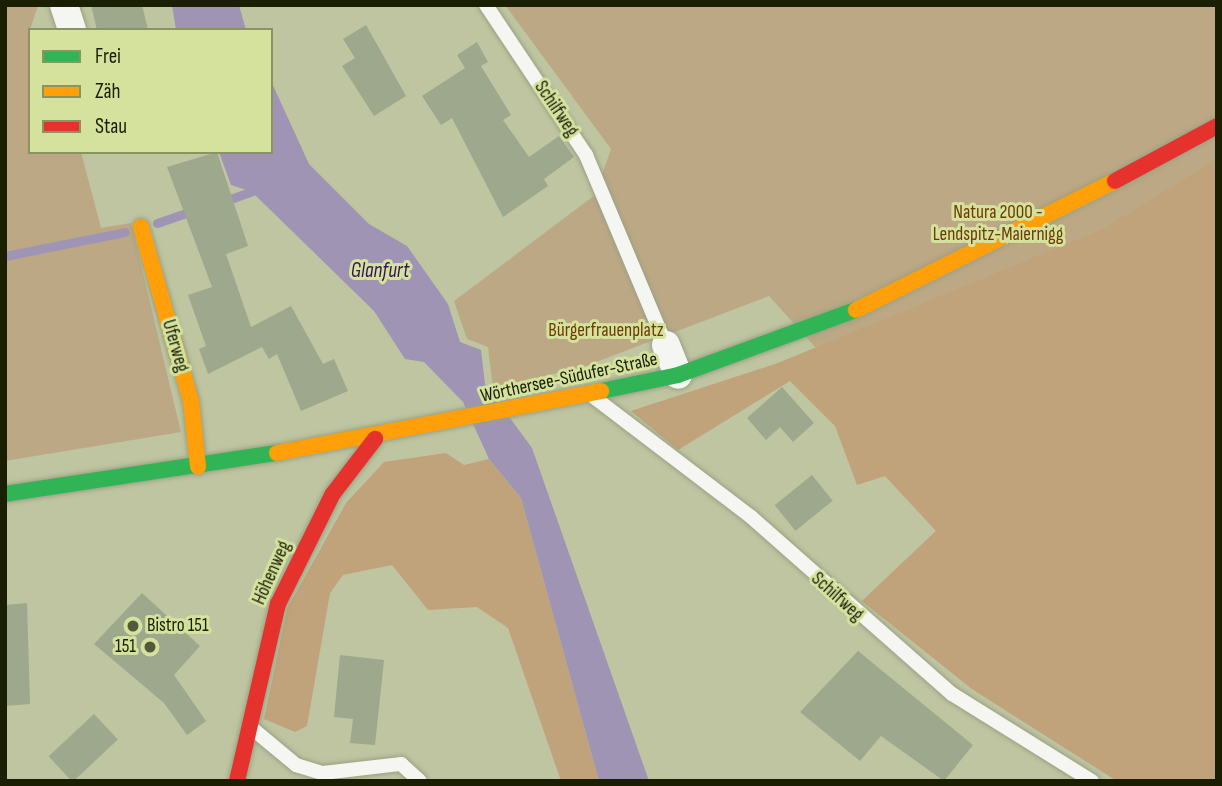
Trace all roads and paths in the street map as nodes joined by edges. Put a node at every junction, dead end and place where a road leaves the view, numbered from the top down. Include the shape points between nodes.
1 (64, 5) edge
2 (486, 5) edge
3 (71, 28) edge
4 (1217, 126) edge
5 (141, 227) dead end
6 (666, 345) joint
7 (678, 375) junction
8 (594, 397) junction
9 (375, 439) junction
10 (198, 467) junction
11 (5, 494) edge
12 (250, 727) junction
13 (237, 781) edge
14 (420, 781) edge
15 (1092, 781) edge

1 - 3 street
2 - 6 lane, Schilfweg via 586,155
4 - 7 main road, Wörthersee-Südufer-Straße via 951,267 824,325
5 - 10 main road, Uferweg via 191,401
6 - 7 street, Schilfweg
7 - 8 main road, Wörthersee-Südufer-Straße
8 - 9 main road, Wörthersee-Südufer-Straße
8 - 15 lane, Schilfweg via 751,517 952,694
9 - 10 main road, Wörthersee-Südufer-Straße
9 - 12 main road, Höhenweg via 332,495 278,604
10 - 11 main road, Wörthersee-Südufer-Straße
12 - 13 main road, Höhenweg
12 - 14 lane via 296,765 323,773 401,764

